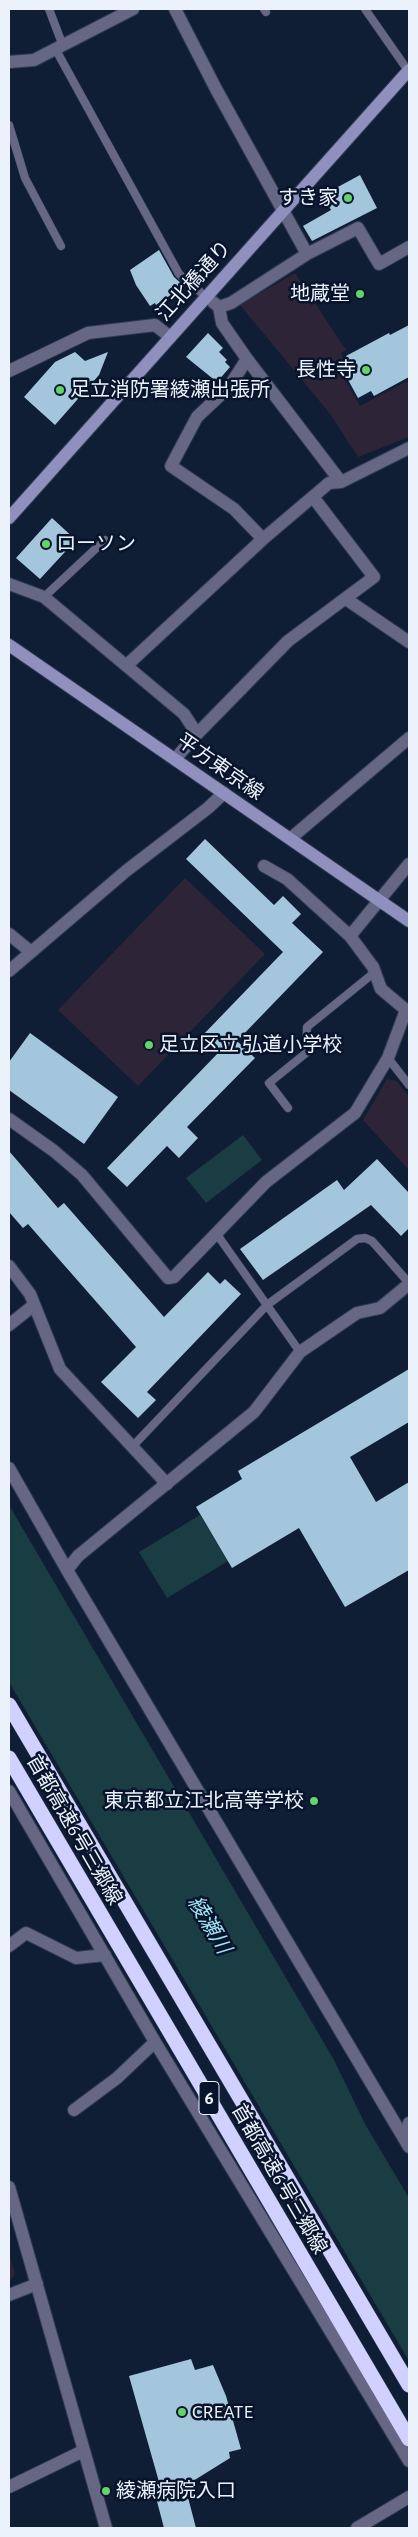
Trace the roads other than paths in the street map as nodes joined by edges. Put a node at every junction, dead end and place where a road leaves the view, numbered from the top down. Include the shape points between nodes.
1 (49, 9) edge
2 (133, 9) edge
3 (175, 9) edge
4 (365, 9) edge
5 (60, 48) junction
6 (9, 62) edge
7 (409, 71) edge
8 (9, 125) edge
9 (283, 210) junction
10 (60, 246) dead end
11 (409, 247) edge
12 (307, 254) junction
13 (205, 296) junction
14 (219, 307) junction
15 (169, 336) junction
16 (247, 359) junction
17 (9, 371) edge
18 (409, 448) edge
19 (341, 482) junction
20 (313, 497) junction
21 (9, 518) edge
22 (263, 539) junction
23 (105, 540) dead end
24 (9, 584) edge
25 (44, 597) junction
26 (346, 599) junction
27 (409, 642) edge
28 (9, 645) edge
29 (127, 666) junction
30 (197, 734) junction
31 (409, 738) edge
32 (175, 759) junction
33 (224, 793) junction
34 (291, 838) junction
35 (409, 864) edge
36 (264, 866) dead end
37 (380, 899) junction
38 (409, 921) edge
39 (9, 934) edge
40 (350, 936) junction
41 (30, 952) junction
42 (9, 971) edge
43 (374, 972) junction
44 (408, 1010) edge
45 (388, 1058) junction
46 (409, 1085) edge
47 (288, 1108) dead end
48 (9, 1119) edge
49 (216, 1233) junction
50 (9, 1266) edge
51 (409, 1284) edge
52 (267, 1304) junction
53 (34, 1305) junction
54 (9, 1324) edge
55 (300, 1352) junction
56 (132, 1447) junction
57 (9, 1468) edge
58 (167, 1484) junction
59 (67, 1570) junction
60 (9, 1705) edge
61 (9, 1758) edge
62 (9, 1791) edge
63 (9, 1946) edge
64 (105, 1955) junction
65 (156, 2042) junction
66 (74, 2110) dead end
67 (409, 2124) edge
68 (406, 2142) edge
69 (9, 2186) edge
70 (37, 2284) junction
71 (9, 2295) edge
72 (409, 2385) edge
73 (409, 2439) edge
74 (83, 2451) junction
75 (409, 2461) edge
76 (9, 2487) edge
77 (409, 2497) edge
78 (106, 2528) edge
79 (357, 2528) edge

1 - 5 lane
2 - 5 street
3 - 9 street
4 - 7 lane
5 - 6 street via 34,60
5 - 13 lane via 179,274
7 - 9 main road, 江北橋通り
8 - 10 lane via 25,178
9 - 12 street
9 - 13 main road, 江北橋通り
11 - 12 street via 379,264 358,228
12 - 14 street via 232,303
13 - 14 street
13 - 15 main road, 江北橋通り
14 - 16 street via 222,323
15 - 17 street via 155,325 88,333
15 - 21 main road, 江北橋通り
16 - 19 street
16 - 22 street via 229,387 197,417 171,466 234,509
18 - 19 street
19 - 20 street via 330,483
20 - 22 street
20 - 26 street via 374,577
22 - 29 street
23 - 25 lane
24 - 25 street
25 - 29 street
26 - 27 street
26 - 30 street via 288,642
28 - 32 main road, 平方東京線
29 - 30 street via 184,714
30 - 32 street
31 - 34 street
32 - 33 main road, 平方東京線
33 - 34 main road, 平方東京線
33 - 41 street
34 - 37 main road, 平方東京線
35 - 37 street
36 - 40 street via 288,879
37 - 38 main road, 平方東京線
37 - 40 street
39 - 41 street
40 - 43 street
41 - 42 street
43 - 44 street via 381,989
43 - 47 lane via 308,1027 306,1053 269,1084
44 - 45 street
45 - 46 lane
45 - 49 street via 355,1113 266,1182
48 - 49 street via 82,1175 168,1278 174,1277
49 - 52 lane
50 - 53 street via 30,1294
51 - 52 lane via 372,1241 357,1239
51 - 55 street via 380,1308 357,1313
52 - 55 lane
52 - 56 lane
53 - 54 street
53 - 56 street via 60,1369
55 - 58 street via 254,1412
56 - 58 street
57 - 59 street
58 - 59 street via 78,1556
59 - 68 street
60 - 72 highway, 首都高速6号三郷線 / 6
61 - 73 highway, 首都高速6号三郷線 / 6
62 - 64 street
63 - 64 street via 26,1933 76,1958
64 - 65 street
65 - 66 street via 117,2078
65 - 75 street
67 - 68 street
69 - 70 street
70 - 71 street
70 - 74 street
74 - 76 street
74 - 78 street
77 - 79 street

